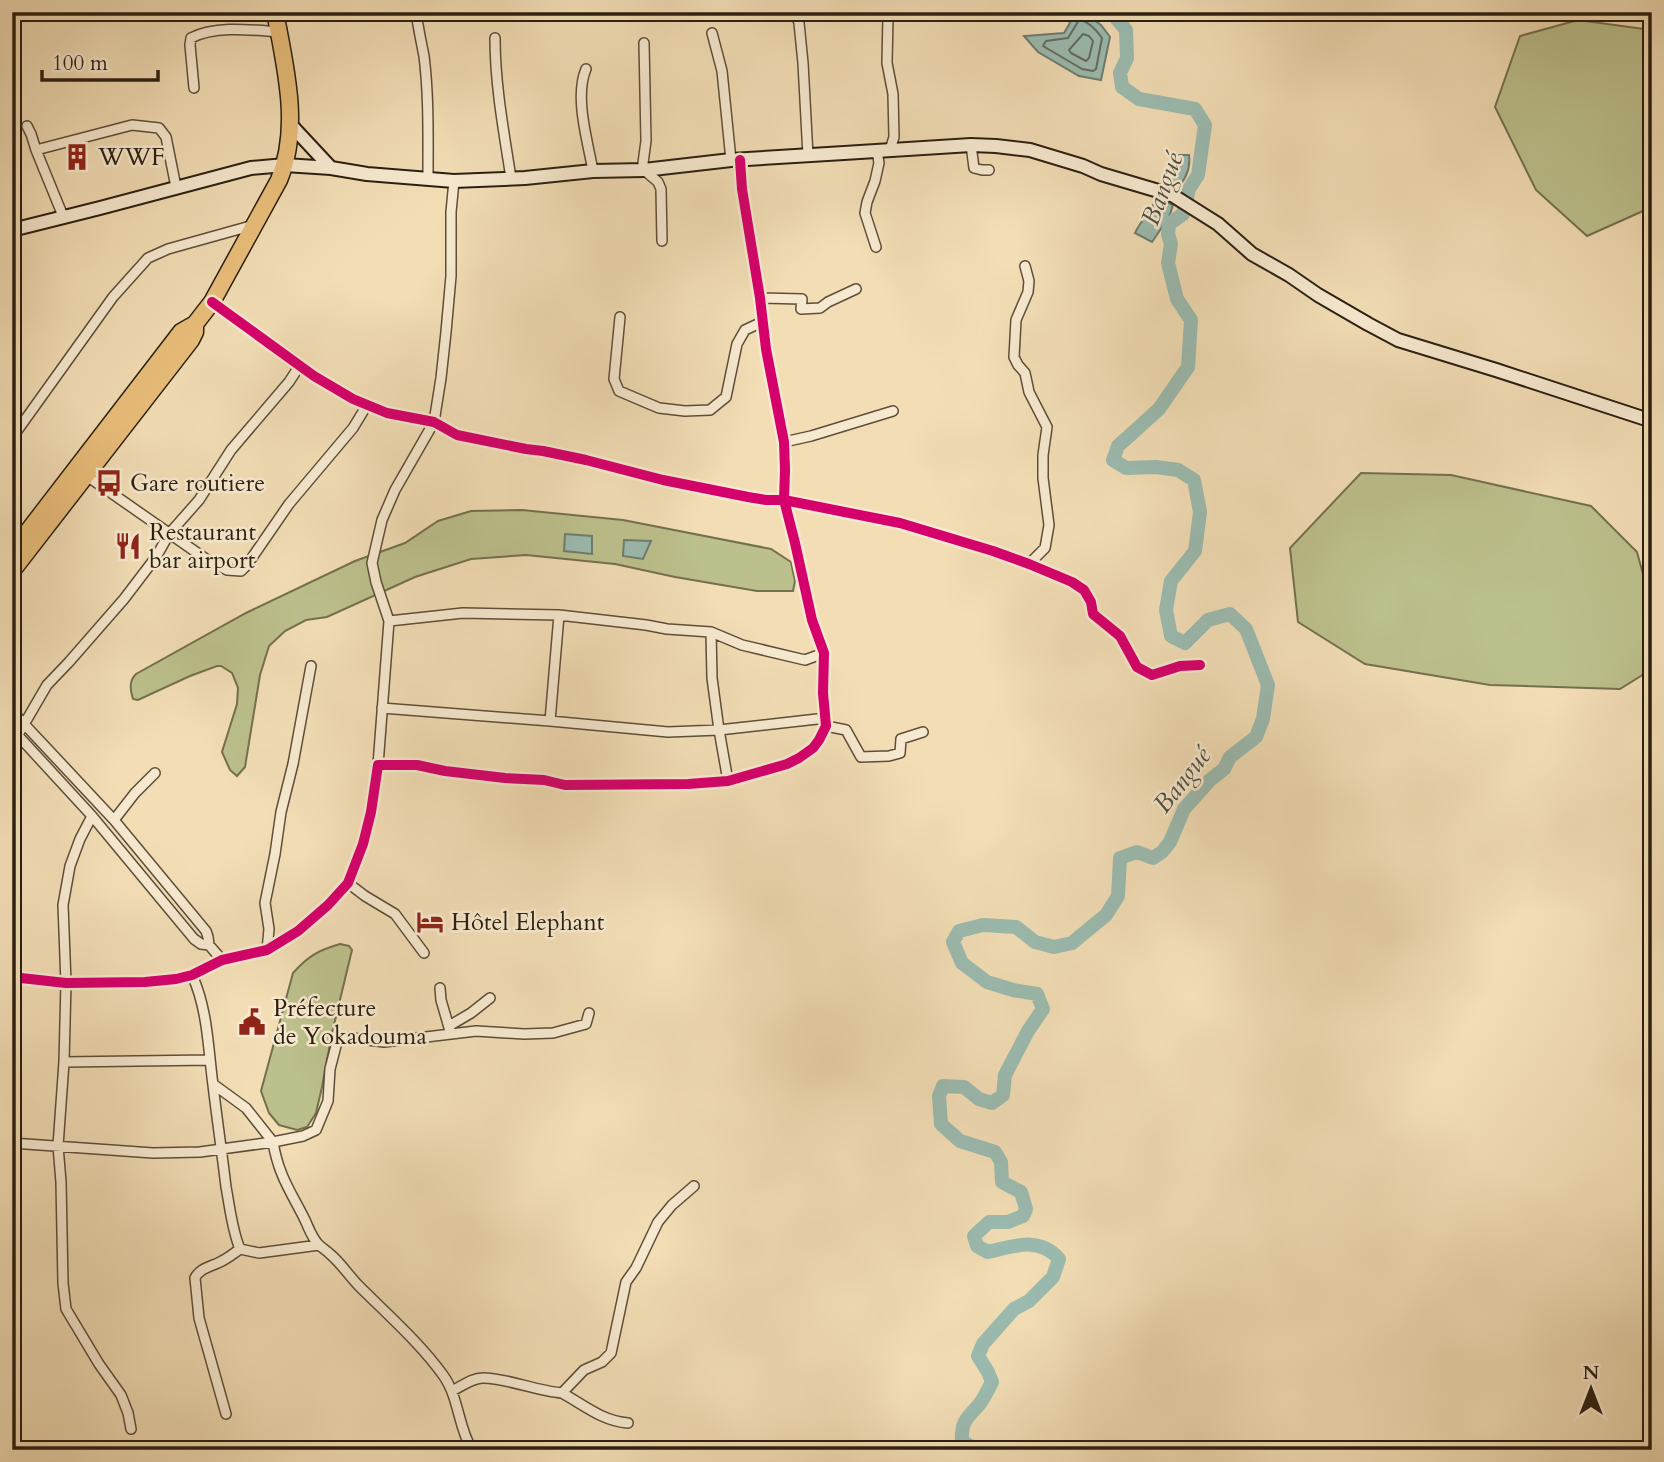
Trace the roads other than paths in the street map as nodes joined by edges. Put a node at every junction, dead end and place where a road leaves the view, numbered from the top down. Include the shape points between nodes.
1 (275, 12) edge
2 (416, 12) edge
3 (795, 12) edge
4 (888, 13) edge
5 (279, 32) junction
6 (712, 33) dead end
7 (495, 38) dead end
8 (644, 43) dead end
9 (586, 69) dead end
10 (194, 88) dead end
11 (290, 124) junction
12 (27, 126) dead end
13 (971, 145) junction
14 (36, 150) junction
15 (884, 150) junction
16 (808, 156) junction
17 (735, 160) junction
18 (285, 166) junction
19 (331, 167) junction
20 (644, 170) junction
21 (989, 170) dead end
22 (593, 172) junction
23 (428, 178) junction
24 (511, 178) junction
25 (454, 181) junction
26 (176, 187) junction
27 (63, 216) junction
28 (255, 225) junction
29 (12, 230) edge
30 (662, 241) dead end
31 (876, 247) dead end
32 (1025, 266) dead end
33 (856, 289) dead end
34 (760, 298) junction
35 (212, 302) junction
36 (620, 317) dead end
37 (762, 322) junction
38 (195, 324) junction
39 (300, 365) junction
40 (368, 405) junction
41 (893, 411) dead end
42 (1652, 421) edge
43 (434, 422) junction
44 (12, 438) edge
45 (784, 442) junction
46 (87, 476) junction
47 (784, 500) junction
48 (169, 534) junction
49 (12, 552) edge
50 (1028, 564) junction
51 (12, 570) edge
52 (559, 615) junction
53 (389, 621) junction
54 (711, 632) junction
55 (824, 653) junction
56 (1200, 665) dead end
57 (310, 666) dead end
58 (382, 708) junction
59 (12, 711) edge
60 (550, 722) junction
61 (826, 722) junction
62 (24, 724) junction
63 (719, 730) junction
64 (923, 732) dead end
65 (15, 733) edge
66 (12, 745) edge
67 (378, 765) junction
68 (155, 773) dead end
69 (728, 781) junction
70 (92, 816) junction
71 (114, 820) junction
72 (348, 883) junction
73 (209, 945) junction
74 (267, 950) junction
75 (424, 953) dead end
76 (222, 960) junction
77 (192, 975) junction
78 (12, 977) edge
79 (66, 983) junction
80 (440, 988) dead end
81 (490, 998) dead end
82 (589, 1013) dead end
83 (450, 1030) junction
84 (210, 1060) junction
85 (64, 1062) junction
86 (213, 1084) junction
87 (273, 1142) junction
88 (12, 1143) edge
89 (58, 1146) junction
90 (221, 1149) junction
91 (694, 1186) dead end
92 (319, 1245) junction
93 (240, 1249) junction
94 (452, 1391) junction
95 (562, 1393) junction
96 (226, 1414) dead end
97 (628, 1423) dead end
98 (131, 1429) dead end
99 (472, 1450) edge

1 - 5 highway
2 - 23 street via 425,69
3 - 16 street
4 - 15 street via 894,137
5 - 10 street via 229,30 191,38
5 - 11 highway
6 - 17 street
7 - 24 street
8 - 20 street
9 - 22 street via 583,116
11 - 18 highway
11 - 19 main road
12 - 14 street
13 - 15 main road
13 - 21 street via 974,167
13 - 42 main road via 1030,150 1172,195 1218,224 1252,254 1398,340
14 - 26 street via 132,125 159,128 166,137
14 - 27 street
15 - 16 main road
15 - 31 street via 865,213
16 - 17 main road
17 - 20 main road
17 - 34 street
18 - 19 main road
18 - 26 main road via 251,168
18 - 28 highway
19 - 23 main road
20 - 22 main road
20 - 30 street via 661,189
22 - 24 main road
23 - 25 main road
24 - 25 main road
25 - 43 street via 451,276
26 - 27 main road
27 - 29 main road
28 - 35 highway
28 - 44 street via 148,258 113,297
32 - 50 street via 1028,292 1016,320 1014,357 1047,427 1043,478 1049,525 1045,548
33 - 34 street via 820,308 801,309 802,299
34 - 37 street
35 - 38 highway
35 - 39 street
36 - 37 street via 614,379 619,391 659,408 685,411 710,410 726,397 737,344 745,330
37 - 45 street
38 - 46 highway via 191,340
38 - 49 highway via 181,332
39 - 40 street
39 - 48 street
40 - 43 street
40 - 48 street via 241,571 206,559
41 - 45 street
43 - 47 street via 457,435 748,497
43 - 53 street via 395,490 379,531 372,563
45 - 47 street
46 - 48 street
46 - 51 highway
47 - 50 street via 900,523
47 - 55 street
48 - 62 street via 124,599 47,685
50 - 56 street via 1084,590 1093,614 1120,636 1136,667 1152,675
52 - 53 street via 463,613
52 - 54 street
52 - 60 street
53 - 58 street
54 - 55 street via 742,645 805,660
54 - 63 street
55 - 61 street
57 - 74 street via 265,903
58 - 60 street
58 - 67 street
59 - 62 street
60 - 63 street via 667,732
61 - 63 street
61 - 64 street via 846,730 861,757 900,753 901,739
61 - 69 street via 813,748 799,758
62 - 65 street
62 - 71 street
63 - 69 street
65 - 66 street
65 - 70 street
67 - 69 street via 417,765 586,786
67 - 72 street via 363,844
68 - 71 street
70 - 73 street via 194,939
70 - 79 street via 70,866 63,905
71 - 73 street via 206,931
72 - 74 street via 298,931
72 - 75 street via 395,914
73 - 76 street
74 - 76 street
76 - 77 street
77 - 79 street via 145,982
77 - 84 street via 205,1016
78 - 79 street
79 - 85 street
80 - 83 street
81 - 83 street
82 - 83 street via 586,1024 553,1033
83 - 87 street via 384,1042 344,1037 337,1042 328,1101 316,1130
84 - 85 street
84 - 86 street
85 - 89 street
86 - 87 street via 246,1108
86 - 90 street
87 - 90 street
87 - 92 street via 281,1175
88 - 89 street
89 - 90 street via 153,1153
89 - 98 street via 66,1309 121,1395
90 - 93 street
91 - 95 street via 658,1222 626,1282 611,1353 584,1370
92 - 93 street via 259,1253
92 - 94 street via 433,1362
93 - 96 street via 195,1278 199,1318
94 - 95 street via 483,1378
94 - 99 street
95 - 97 street via 599,1416

